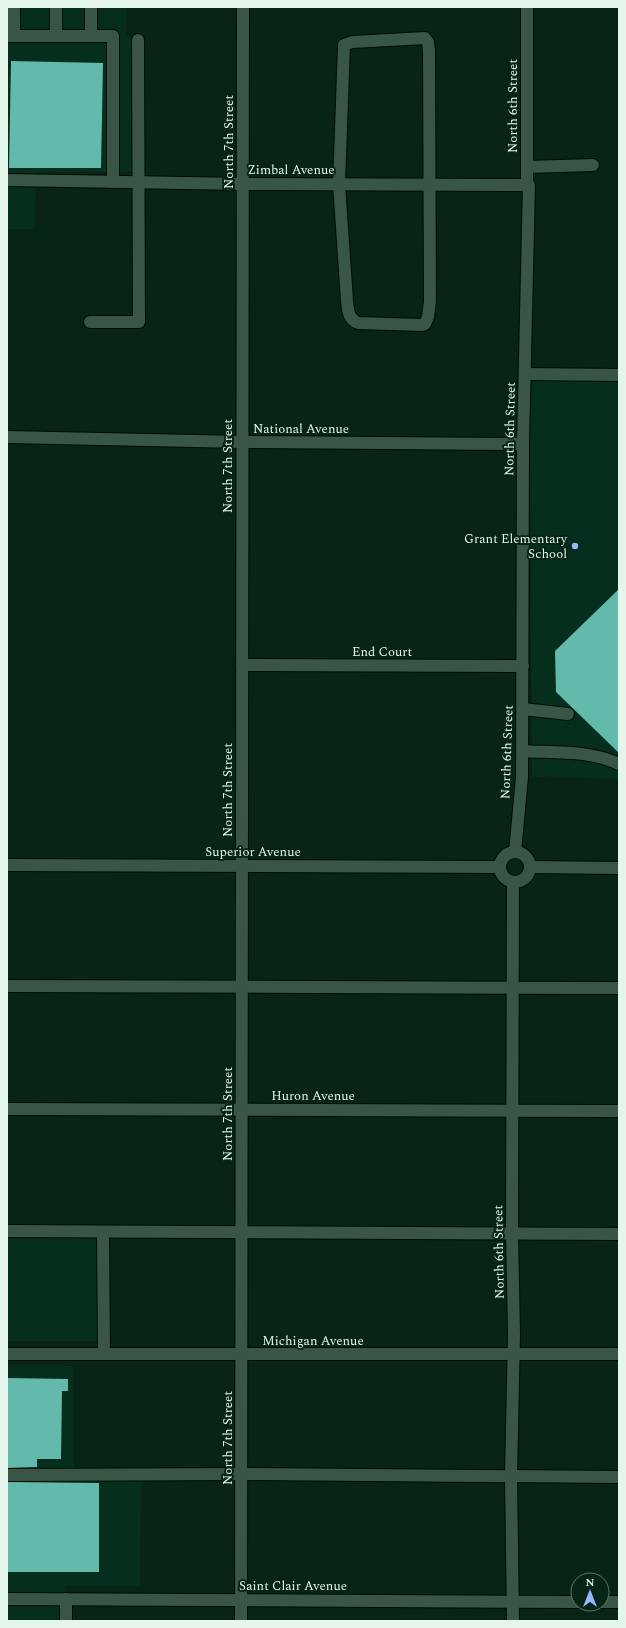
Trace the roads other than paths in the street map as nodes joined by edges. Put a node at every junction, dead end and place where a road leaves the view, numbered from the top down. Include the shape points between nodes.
1 (14, 7) edge
2 (56, 7) edge
3 (91, 7) edge
4 (243, 7) edge
5 (527, 7) edge
6 (10, 36) edge
7 (56, 36) junction
8 (92, 36) junction
9 (138, 40) dead end
10 (593, 165) dead end
11 (527, 167) junction
12 (7, 180) edge
13 (113, 182) junction
14 (139, 182) junction
15 (243, 184) junction
16 (339, 184) junction
17 (430, 184) junction
18 (527, 185) junction
19 (90, 322) dead end
20 (525, 374) junction
21 (619, 375) edge
22 (7, 437) edge
23 (242, 442) junction
24 (523, 444) junction
25 (242, 665) junction
26 (523, 666) junction
27 (522, 709) junction
28 (568, 714) dead end
29 (522, 751) junction
30 (619, 764) edge
31 (515, 852) junction
32 (7, 865) edge
33 (243, 866) junction
34 (500, 867) junction
35 (530, 867) junction
36 (619, 868) edge
37 (513, 882) junction
38 (7, 986) edge
39 (242, 986) junction
40 (513, 987) junction
41 (619, 988) edge
42 (7, 1108) edge
43 (241, 1110) junction
44 (512, 1111) junction
45 (619, 1111) edge
46 (7, 1231) edge
47 (103, 1232) junction
48 (242, 1232) junction
49 (512, 1233) junction
50 (619, 1234) edge
51 (7, 1354) edge
52 (104, 1354) junction
53 (514, 1354) junction
54 (619, 1354) edge
55 (241, 1355) junction
56 (242, 1474) junction
57 (7, 1475) edge
58 (511, 1477) junction
59 (619, 1477) edge
60 (7, 1599) edge
61 (66, 1599) junction
62 (241, 1600) junction
63 (513, 1601) junction
64 (570, 1602) edge
65 (66, 1621) edge
66 (241, 1621) edge
67 (512, 1621) edge

1 - 6 street
2 - 7 street
3 - 8 street
4 - 15 street, North 7th Street
5 - 11 street, North 6th Street
6 - 7 street
7 - 8 street
8 - 13 street via 113,36
9 - 14 street
10 - 11 street
11 - 18 street, North 6th Street
12 - 13 street, Zimbal Avenue
13 - 14 street, Zimbal Avenue
14 - 15 street, Zimbal Avenue
14 - 19 street via 139,322
15 - 16 street, Zimbal Avenue
15 - 23 street, North 7th Street
16 - 17 street, Zimbal Avenue
16 - 17 street via 346,294 350,317 364,324 422,325 427,321 430,301
16 - 17 street via 344,45 352,42 425,38 429,51
17 - 18 street, Zimbal Avenue
18 - 20 street, North 6th Street
20 - 21 street
20 - 24 street, North 6th Street
22 - 23 street, National Avenue
23 - 24 street, National Avenue
23 - 25 street, North 7th Street
24 - 26 street, North 6th Street
25 - 26 street, End Court
25 - 33 street, North 7th Street
26 - 27 street, North 6th Street
27 - 28 street
27 - 29 street, North 6th Street
29 - 30 street via 589,754
29 - 31 street, North 6th Street
31 - 34 street via 506,855 500,862
31 - 35 street via 527,858
32 - 33 street, Superior Avenue
33 - 34 street, Superior Avenue
33 - 39 street, North 7th Street
34 - 37 street via 505,879
35 - 36 street
35 - 37 street via 526,876 518,882
37 - 40 street, North 6th Street
38 - 39 street
39 - 40 street
39 - 43 street, North 7th Street
40 - 41 street
40 - 44 street, North 6th Street
42 - 43 street, Huron Avenue
43 - 44 street, Huron Avenue
43 - 48 street, North 7th Street
44 - 45 street, Huron Avenue
44 - 49 street, North 6th Street
46 - 47 street
47 - 48 street
47 - 52 street
48 - 49 street
48 - 55 street, North 7th Street
49 - 50 street
49 - 53 street, North 6th Street
51 - 52 street, Michigan Avenue
52 - 55 street, Michigan Avenue
53 - 54 street, Michigan Avenue
53 - 55 street, Michigan Avenue
53 - 58 street, North 6th Street
55 - 56 street, North 7th Street
56 - 57 street
56 - 58 street
56 - 62 street, North 7th Street
58 - 59 street
58 - 63 street, North 6th Street
60 - 61 street, Saint Clair Avenue
61 - 62 street, Saint Clair Avenue
61 - 65 street
62 - 63 street, Saint Clair Avenue
62 - 66 street, North 7th Street
63 - 64 street, Saint Clair Avenue
63 - 67 street, North 6th Street

